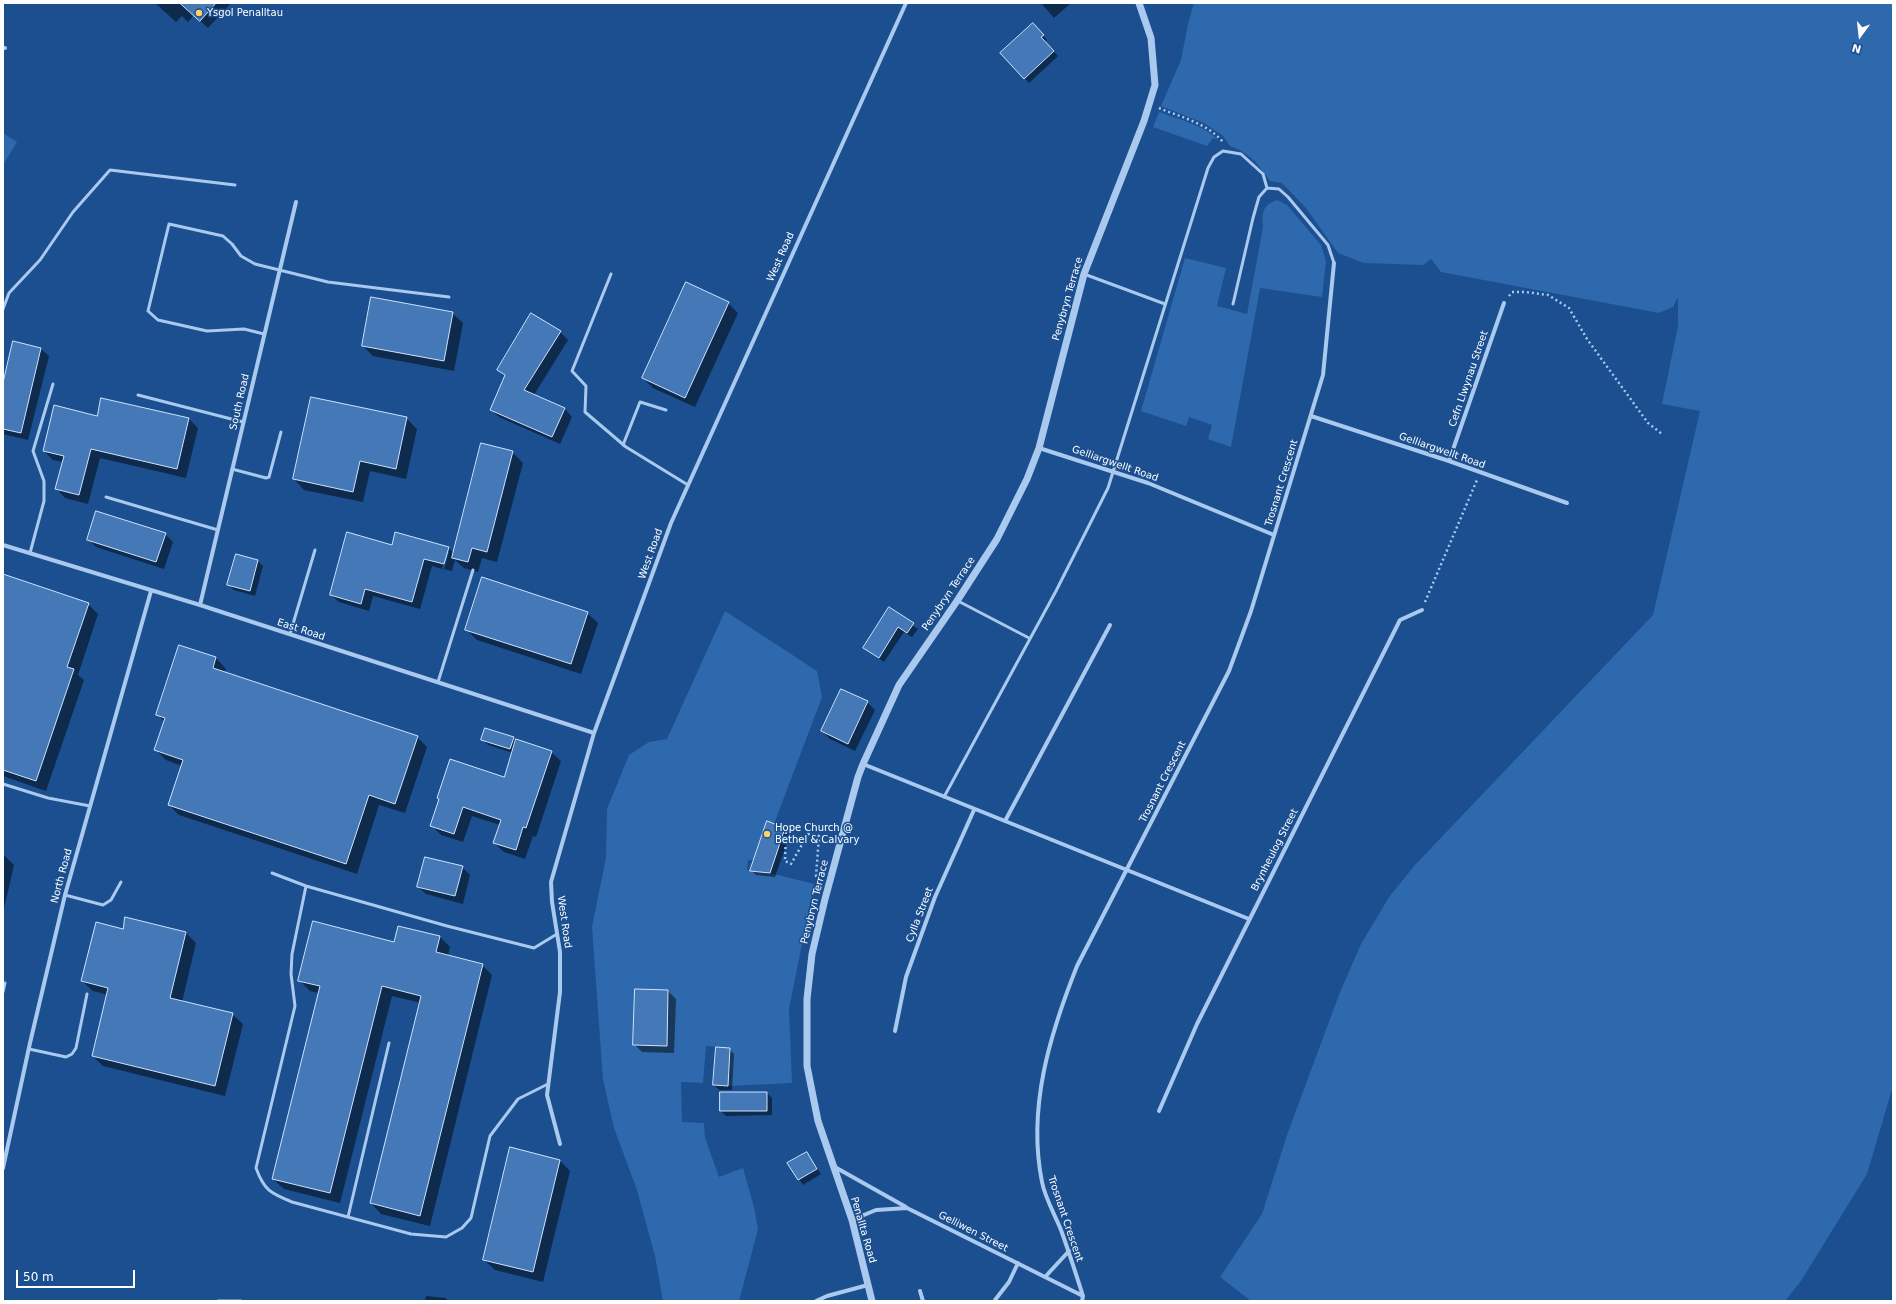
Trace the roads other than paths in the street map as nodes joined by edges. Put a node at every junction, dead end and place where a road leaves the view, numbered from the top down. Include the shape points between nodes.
1 (906, 3) edge
2 (1139, 3) edge
3 (235, 185) dead end
4 (1267, 188) junction
5 (296, 202) dead end
6 (1334, 263) joint
7 (280, 269) junction
8 (611, 274) dead end
9 (1084, 274) junction
10 (449, 297) dead end
11 (1504, 303) road end
12 (1165, 304) junction
13 (1233, 304) dead end
14 (3, 309) edge
15 (264, 334) junction
16 (53, 384) dead end
17 (138, 395) dead end
18 (666, 410) dead end
19 (1311, 416) junction
20 (243, 422) junction
21 (281, 432) dead end
22 (623, 444) junction
23 (1039, 448) junction
24 (1450, 461) junction
25 (232, 469) junction
26 (1114, 471) junction
27 (688, 486) junction
28 (106, 497) dead end
29 (1567, 503) dead end
30 (218, 530) junction
31 (1274, 535) junction
32 (3, 545) edge
33 (315, 550) dead end
34 (30, 553) junction
35 (473, 570) dead end
36 (151, 591) junction
37 (957, 601) junction
38 (200, 605) junction
39 (1422, 610) road end
40 (1110, 625) dead end
41 (290, 634) junction
42 (1030, 638) junction
43 (438, 682) junction
44 (594, 733) junction
45 (863, 764) junction
46 (3, 784) edge
47 (944, 797) junction
48 (90, 806) junction
49 (974, 810) junction
50 (1005, 821) junction
51 (1127, 870) junction
52 (272, 873) dead end
53 (121, 882) dead end
54 (306, 886) junction
55 (65, 896) junction
56 (1250, 919) junction
57 (557, 934) junction
58 (5, 983) dead end
59 (3, 992) edge
60 (87, 994) dead end
61 (895, 1031) dead end
62 (389, 1043) dead end
63 (29, 1049) junction
64 (548, 1084) junction
65 (1159, 1111) dead end
66 (560, 1144) dead end
67 (833, 1166) junction
68 (3, 1168) edge
69 (907, 1208) junction
70 (348, 1217) junction
71 (852, 1220) junction
72 (1069, 1251) junction
73 (1018, 1263) junction
74 (1045, 1277) junction
75 (868, 1285) junction
76 (920, 1291) dead end
77 (1083, 1299) edge
78 (995, 1300) dead end
79 (218, 1301) edge
80 (225, 1301) edge
81 (241, 1301) edge
82 (816, 1301) edge
83 (872, 1301) edge
84 (923, 1301) edge

1 - 27 street, West Road
2 - 9 street, Penybryn Terrace via 1151,38 1155,85 1144,121
3 - 14 lane via 110,170 73,212 40,260 9,293
4 - 6 lane via 1279,189 1288,197 1328,245
4 - 12 lane via 1263,174 1241,154 1223,151 1214,157 1208,168
4 - 13 lane via 1259,197
5 - 7 street, South Road
6 - 19 street, Trosnant Crescent via 1323,375
7 - 10 lane via 328,282
7 - 15 street, South Road
7 - 15 lane via 255,264 241,256 223,236 169,224 148,311 158,320 207,331 244,329
8 - 22 lane via 572,371 586,386 585,412
9 - 12 lane
9 - 23 street, Penybryn Terrace
11 - 24 street, Cefn Llwynau Street
12 - 26 lane
15 - 20 street, South Road
16 - 34 lane via 33,451 44,481 44,501
17 - 20 lane
18 - 22 lane via 640,402
19 - 24 street, Gelliargwellt Road
19 - 31 street, Trosnant Crescent
20 - 25 street, South Road
21 - 25 lane via 269,477
22 - 27 lane
23 - 26 street, Gelliargwellt Road
23 - 37 street, Penybryn Terrace via 1027,479 997,539
24 - 29 street, Gelliargwellt Road
25 - 30 street, South Road
26 - 31 street, Gelliargwellt Road
26 - 42 lane via 1063,578
27 - 44 street, West Road via 671,523
28 - 30 lane
30 - 38 street, South Road
31 - 51 street, Trosnant Crescent via 1251,611 1229,671
32 - 34 street, East Road
33 - 41 lane
34 - 36 street, East Road
35 - 43 lane
36 - 38 street, East Road
36 - 48 street, North Road
37 - 42 lane
37 - 45 street, Penybryn Terrace via 899,685
38 - 41 street, East Road
39 - 56 street, Brynheulog Street via 1400,620
40 - 50 street
41 - 43 street, East Road
42 - 47 lane
43 - 44 street, East Road
44 - 57 street, West Road via 551,882
45 - 47 street
45 - 67 street, Penybryn Terrace via 812,954 807,999 807,1066 818,1121
46 - 48 lane via 48,798
47 - 49 street
48 - 55 street, North Road
49 - 50 street
49 - 61 street, Cylla Street via 935,897 908,970
50 - 51 street
51 - 56 street
51 - 72 street, Trosnant Crescent via 1077,966 1058,1013 1046,1055 1037,1136 1042,1183
52 - 54 lane
53 - 55 lane via 111,900 103,905
54 - 57 lane via 534,948
54 - 70 lane via 292,954 291,974 295,1006 256,1168 262,1184 277,1196
55 - 63 street, North Road
56 - 65 street, Brynheulog Street via 1197,1024
57 - 64 street, West Road via 560,952 560,992
58 - 59 lane
60 - 63 lane via 76,1048 72,1054 66,1057
62 - 70 lane
63 - 68 street, North Road
64 - 66 street, West Road via 547,1096
64 - 70 lane via 518,1099 490,1136 470,1218 462,1228 446,1237 411,1234
67 - 69 street, Gelliwen Street
67 - 71 street, Penallta Road
69 - 71 street via 876,1210
69 - 73 street, Gelliwen Street
71 - 75 street, Penallta Road
72 - 74 street
72 - 77 street, Trosnant Crescent
73 - 74 street, Gelliwen Street
73 - 78 street via 1009,1282
74 - 77 street, Gelliwen Street
75 - 82 street
75 - 83 street, Penallta Road
76 - 84 street
79 - 80 lane
80 - 81 lane

